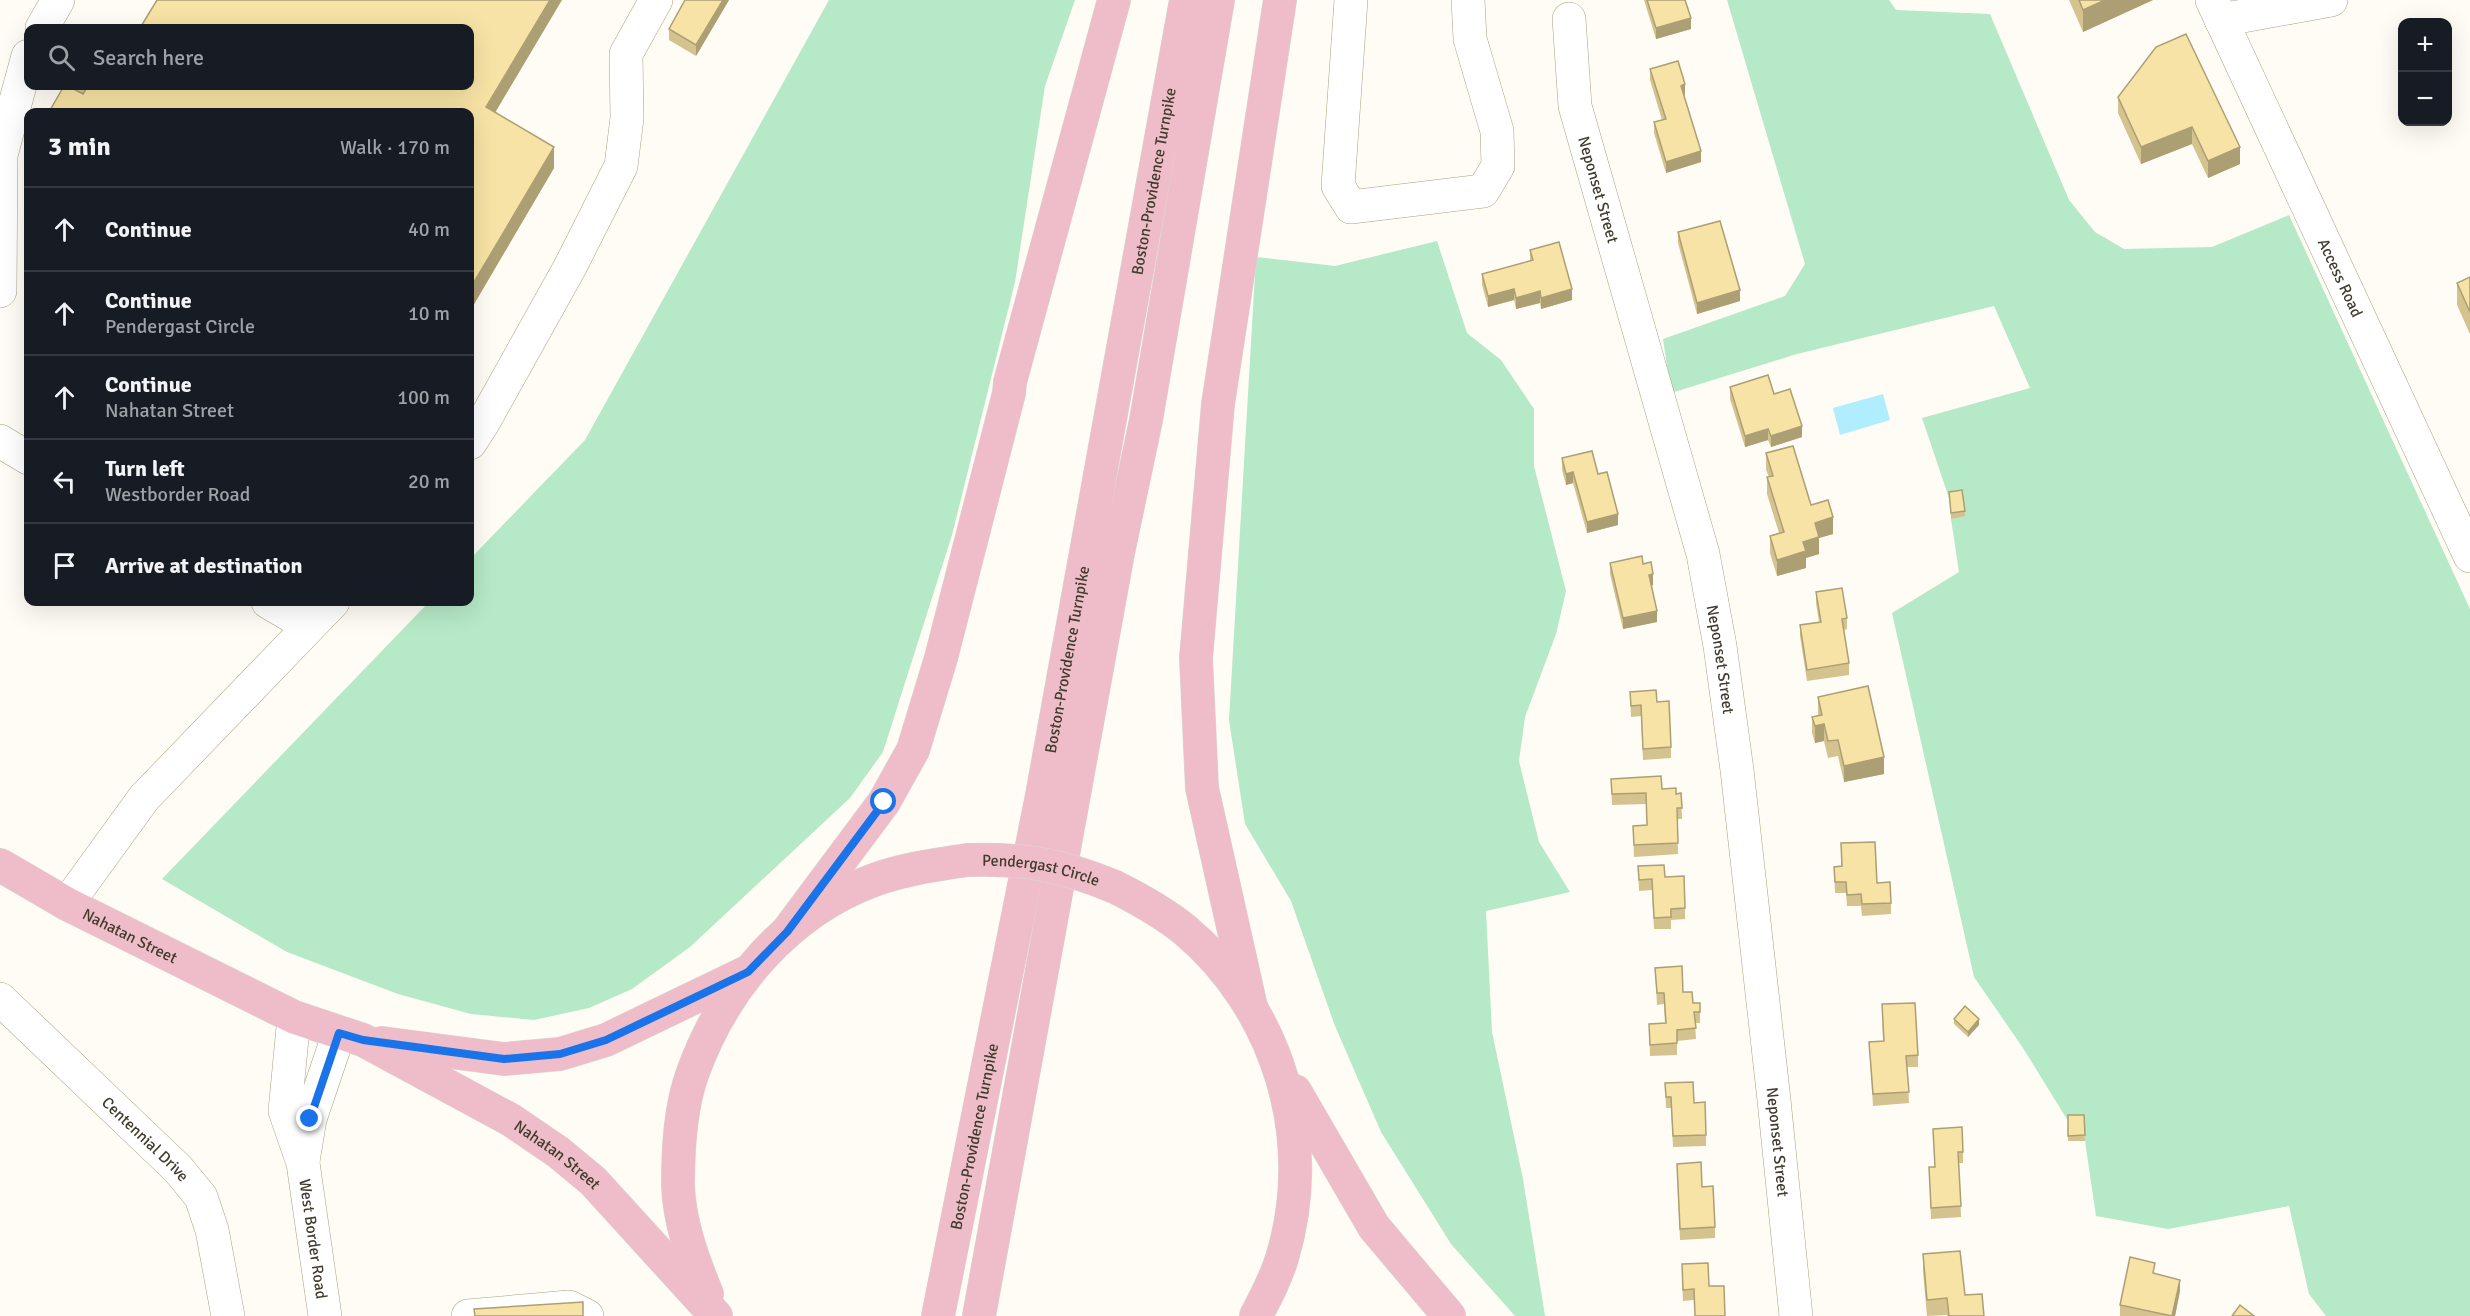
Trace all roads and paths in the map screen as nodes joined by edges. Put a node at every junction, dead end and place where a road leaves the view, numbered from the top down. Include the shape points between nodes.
1 (58, 0) edge
2 (656, 0) edge
3 (1114, 0) edge
4 (1186, 0) edge
5 (1218, 0) edge
6 (1280, 0) edge
7 (1351, 0) edge
8 (1468, 0) edge
9 (2331, 0) edge
10 (2216, 10) edge
11 (1569, 19) dead end
12 (44, 24) edge
13 (24, 71) edge
14 (0, 291) edge
15 (474, 437) edge
16 (0, 441) edge
17 (24, 456) edge
18 (2461, 513) edge
19 (2470, 556) edge
20 (275, 606) edge
21 (329, 606) edge
22 (309, 626) junction
23 (0, 865) edge
24 (67, 904) junction
25 (787, 932) junction
26 (748, 972) junction
27 (0, 999) edge
28 (1251, 1007) junction
29 (294, 1017) junction
30 (351, 1036) junction
31 (1276, 1058) junction
32 (303, 1163) junction
33 (228, 1316) edge
34 (325, 1316) edge
35 (468, 1316) edge
36 (587, 1316) edge
37 (716, 1316) edge
38 (938, 1316) edge
39 (979, 1316) edge
40 (1256, 1316) edge
41 (1449, 1316) edge
42 (1796, 1316) edge

1 - 12 street
2 - 15 street via 626,54 627,118 621,166 570,267
3 - 25 main road via 1010,382 941,658 913,750 884,802
4 - 38 main road, Boston-Providence Turnpike via 1042,795
5 - 39 main road, Boston-Providence Turnpike via 1146,420
6 - 28 main road via 1218,404 1196,658 1202,788
7 - 8 street via 1338,186 1352,207 1483,191 1498,166 1497,131 1470,39
9 - 10 street
10 - 18 street, Access Road
11 - 42 street, Neponset Street via 1575,106 1703,554 1720,646
13 - 14 street via 1,156
16 - 17 street
18 - 19 street, Access Road
20 - 22 street
21 - 22 street
22 - 24 street via 144,798
23 - 24 main road, Nahatan Street
24 - 29 main road, Nahatan Street
25 - 26 main road, Pendergast Circle
25 - 28 main road, Pendergast Circle, bridge via 826,904 873,880 913,868 993,859 1044,863 1115,887 1184,930 1217,961
26 - 30 main road, Nahatan Street via 606,1040 560,1054 504,1059
26 - 37 main road, Pendergast Circle via 716,1018 692,1074 681,1120 680,1204 692,1258
27 - 33 street, Centennial Drive via 178,1169 201,1197 212,1230
28 - 31 main road, Pendergast Circle
29 - 30 main road, Nahatan Street
29 - 32 street via 285,1112
30 - 32 street via 310,1119
30 - 37 main road, Nahatan Street via 511,1120 558,1152 593,1181
31 - 40 main road, Pendergast Circle via 1291,1113 1296,1166 1292,1220 1283,1257
31 - 41 main road via 1374,1227
32 - 34 street, West Border Road
35 - 36 street via 569,1307

